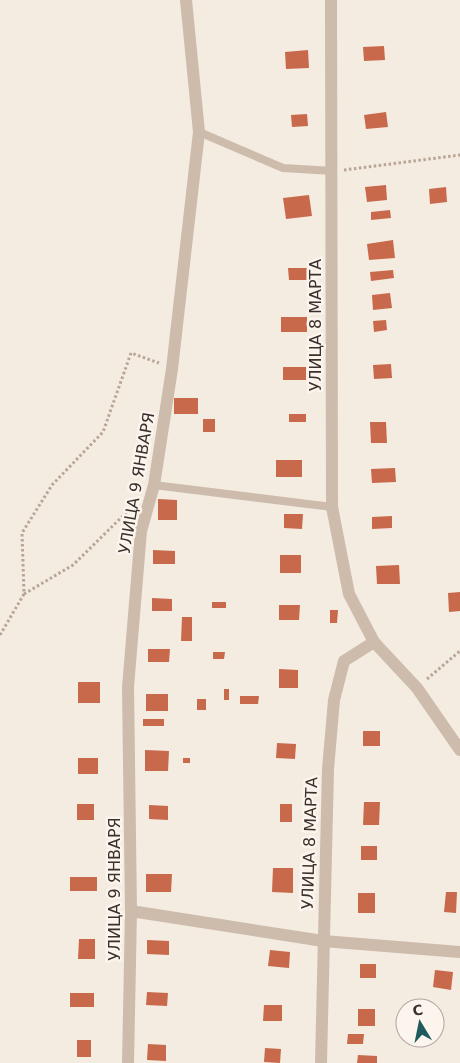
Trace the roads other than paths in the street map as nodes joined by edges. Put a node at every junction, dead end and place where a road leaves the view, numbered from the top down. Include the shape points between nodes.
1 (186, 0) edge
2 (331, 0) edge
3 (199, 132) junction
4 (333, 171) junction
5 (154, 485) junction
6 (332, 507) junction
7 (374, 642) junction
8 (460, 750) edge
9 (132, 911) junction
10 (323, 941) junction
11 (460, 952) edge
12 (128, 1063) edge
13 (321, 1063) edge

1 - 3 street, УЛИЦА 9 ЯНВАРЯ
2 - 4 street, УЛИЦА 8 МАРТА
3 - 4 lane via 284,168
3 - 5 street, УЛИЦА 9 ЯНВАРЯ via 172,369
4 - 6 street, УЛИЦА 8 МАРТА
5 - 6 lane
5 - 9 street, УЛИЦА 9 ЯНВАРЯ via 141,531 128,687
6 - 7 street, УЛИЦА 8 МАРТА via 349,594
7 - 8 street, УЛИЦА 8 МАРТА via 417,688
7 - 10 street, УЛИЦА 8 МАРТА via 344,661 334,700 328,769
9 - 10 street
9 - 12 street, УЛИЦА 9 ЯНВАРЯ
10 - 11 street
10 - 13 street, УЛИЦА 8 МАРТА

